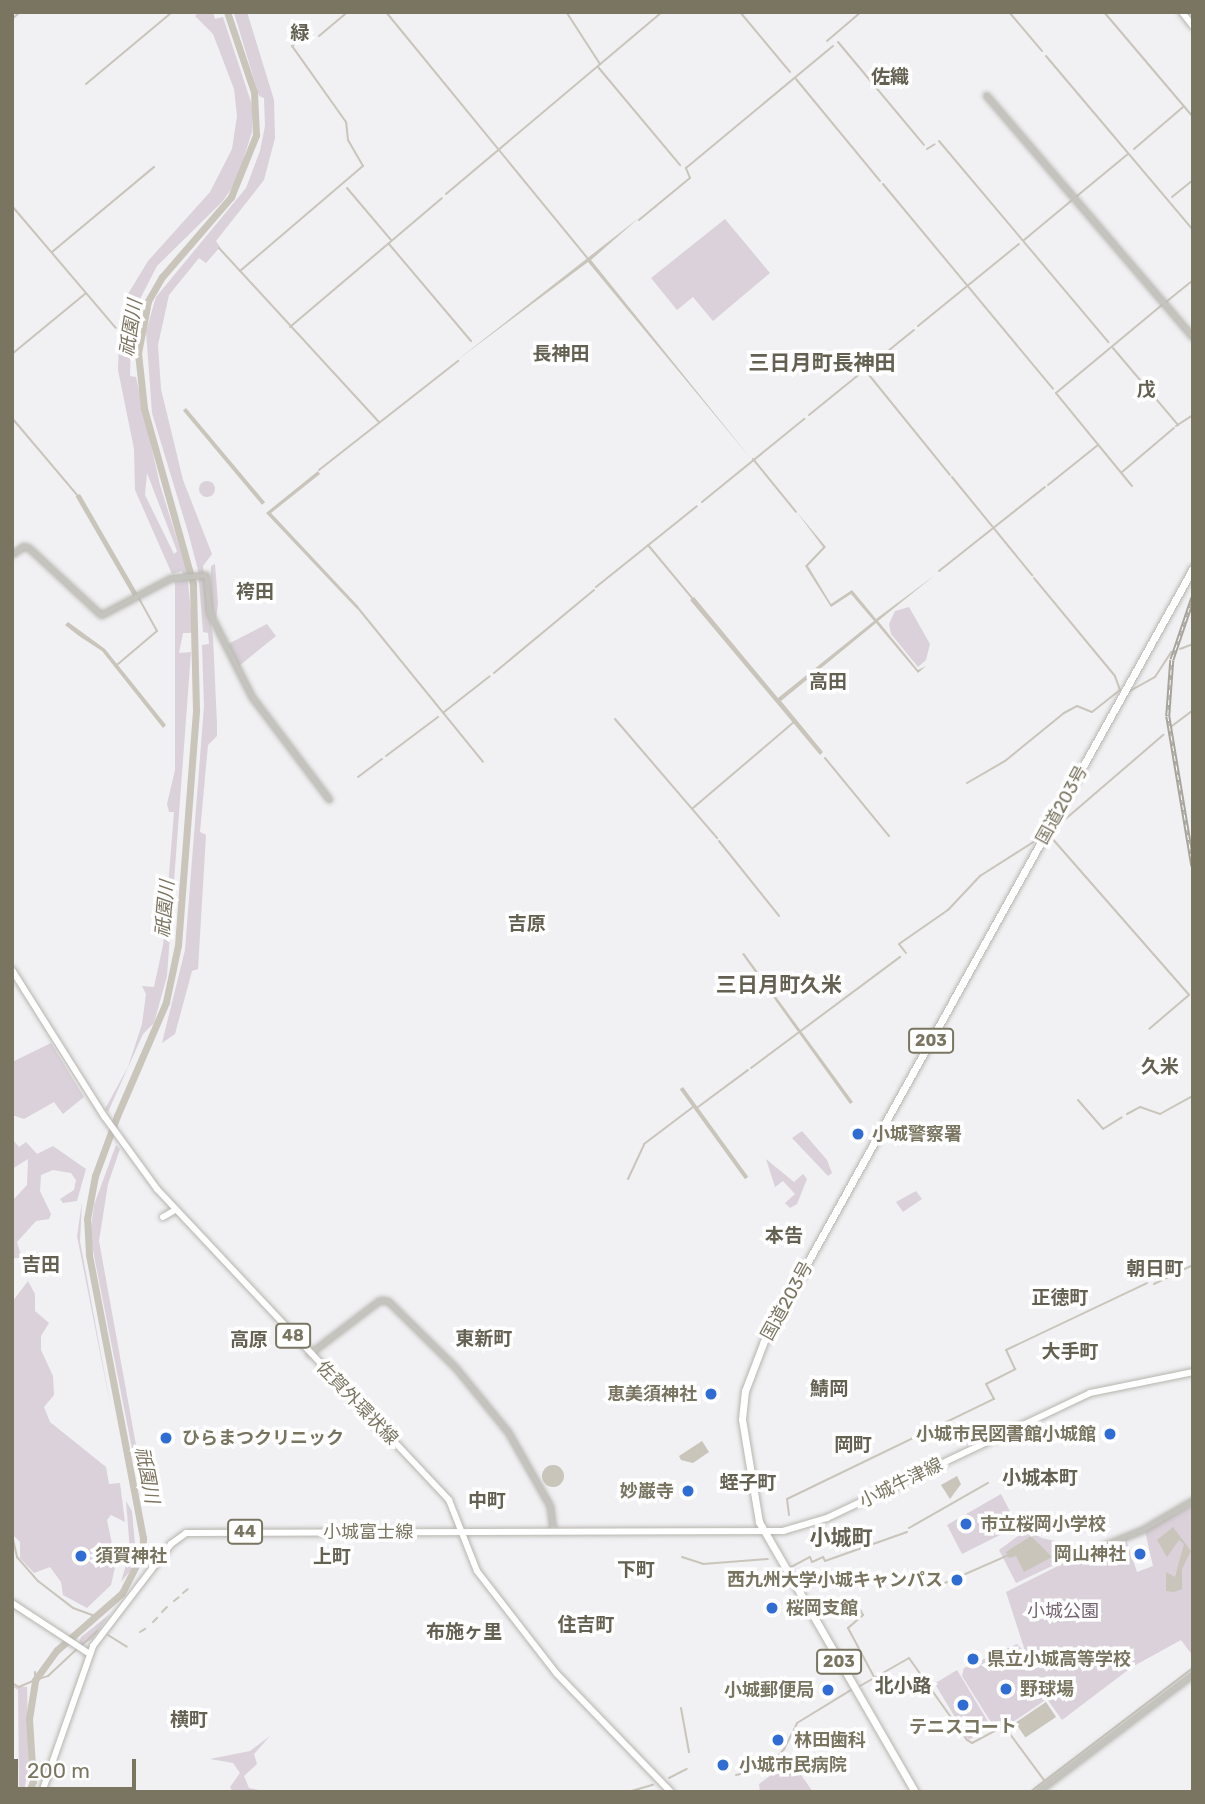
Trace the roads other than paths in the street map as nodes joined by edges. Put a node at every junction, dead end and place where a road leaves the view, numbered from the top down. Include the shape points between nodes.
1 (1182, 12) edge
2 (1193, 26) edge
3 (986, 94) dead end
4 (1193, 337) edge
5 (12, 554) edge
6 (1193, 568) edge
7 (329, 799) dead end
8 (12, 970) edge
9 (175, 1210) junction
10 (163, 1217) dead end
11 (309, 1354) junction
12 (1193, 1372) edge
13 (1193, 1500) edge
14 (764, 1531) junction
15 (461, 1532) junction
16 (554, 1532) junction
17 (1097, 1548) dead end
18 (12, 1603) edge
19 (90, 1654) junction
20 (1193, 1674) edge
21 (42, 1792) edge
22 (671, 1792) edge
23 (915, 1792) edge
24 (1037, 1792) edge

1 - 2 main road
3 - 4 street
5 - 7 street via 24,546 29,548 100,615 178,577 204,574 209,612 252,697
6 - 14 highway, 国道203号 / 203 via 750,1370 742,1419 754,1509
8 - 9 main road, 佐賀外環状線 / 48 via 104,1116
9 - 10 main road
9 - 11 main road, 佐賀外環状線 / 48
11 - 15 main road, 佐賀外環状線 / 48 via 433,1481 454,1508
11 - 16 street via 380,1300 388,1301 441,1351 508,1432 550,1506
12 - 14 main road, 小城牛津線 via 1090,1393 827,1518 802,1527
13 - 17 street via 1142,1530
14 - 16 main road
14 - 23 highway, 国道203号 / 203
15 - 16 main road
15 - 19 main road, 小城富士線 / 44 via 186,1533 171,1544
15 - 22 main road via 471,1563 557,1674
18 - 19 main road
19 - 21 main road
20 - 24 street

